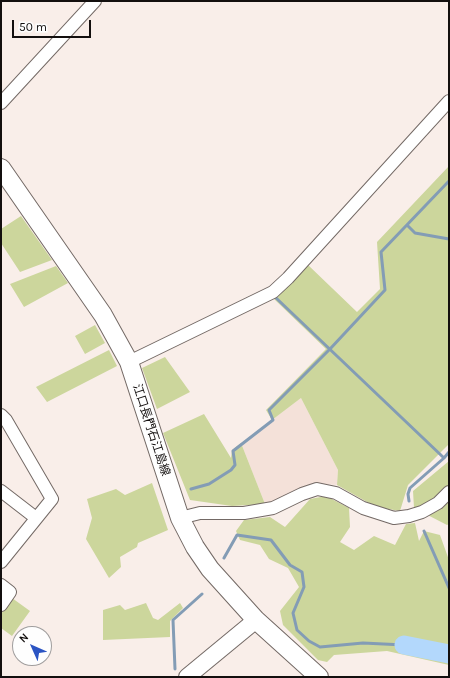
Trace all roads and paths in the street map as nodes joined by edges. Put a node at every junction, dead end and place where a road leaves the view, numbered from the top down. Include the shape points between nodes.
1 (95, 1) edge
2 (449, 101) edge
3 (1, 103) edge
4 (1, 168) edge
5 (129, 362) junction
6 (1, 415) edge
7 (1, 492) edge
8 (449, 492) edge
9 (36, 518) junction
10 (180, 518) junction
11 (1, 562) edge
12 (1, 585) edge
13 (1, 605) edge
14 (256, 620) junction
15 (187, 677) edge
16 (319, 677) edge

1 - 3 street
2 - 5 street via 273,292
4 - 5 main road, 江口長門石江島線 via 103,315
5 - 10 main road, 江口長門石江島線
6 - 9 street via 52,499
7 - 9 street
8 - 10 street via 438,503 422,512 394,518 364,508 336,493 317,489 273,508 244,514 200,513
9 - 11 street
10 - 14 main road, 江口長門石江島線 via 210,569
12 - 13 street via 10,592
14 - 15 street
14 - 16 main road, 江口長門石江島線

